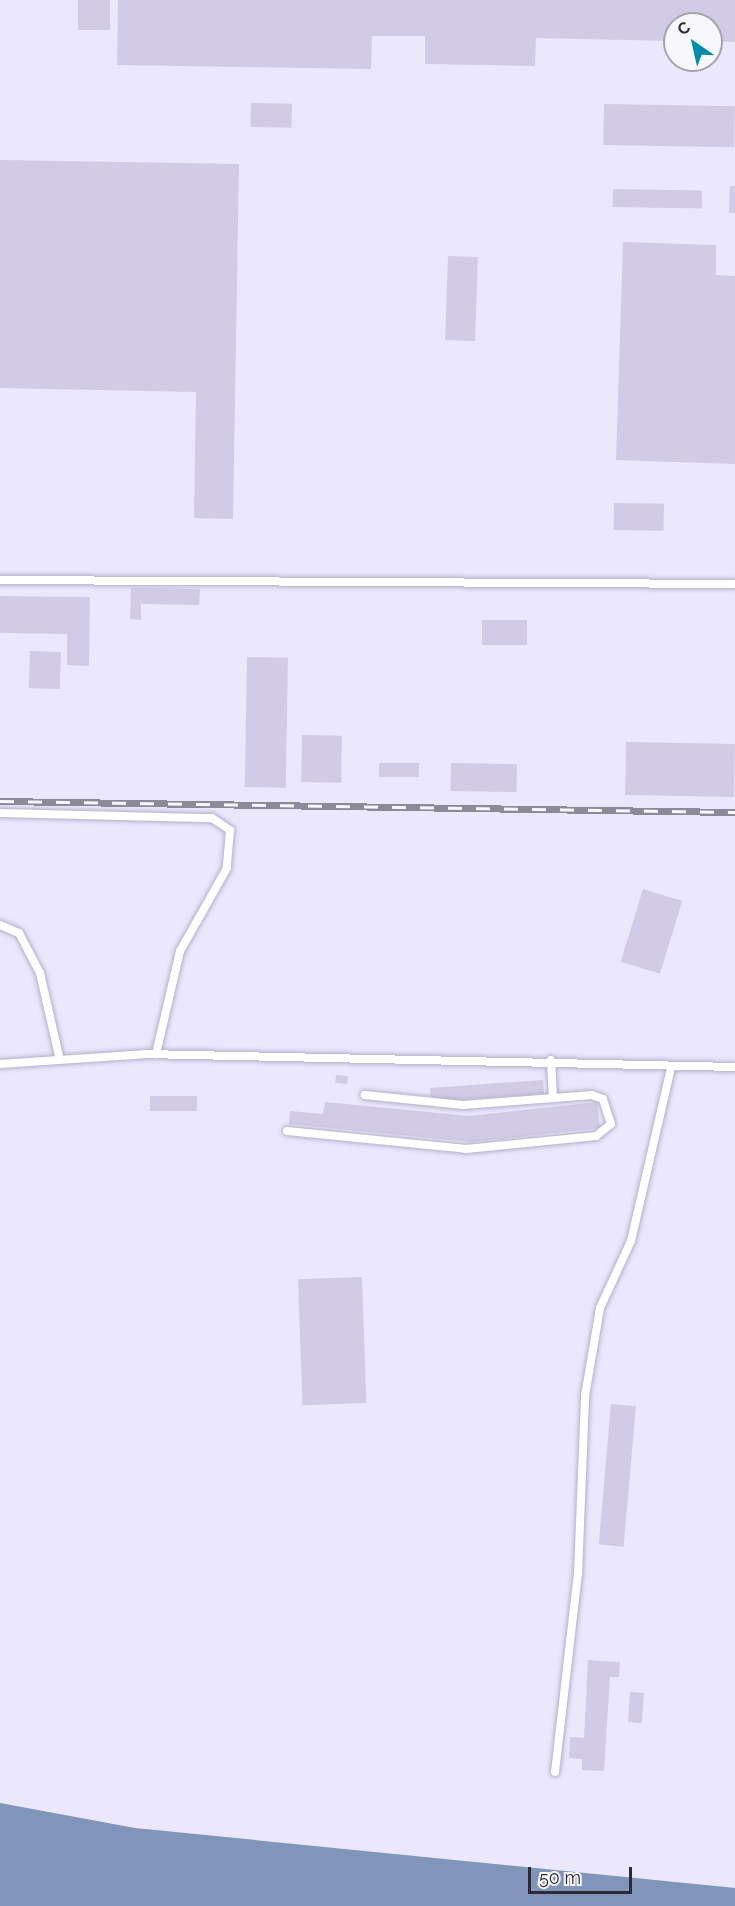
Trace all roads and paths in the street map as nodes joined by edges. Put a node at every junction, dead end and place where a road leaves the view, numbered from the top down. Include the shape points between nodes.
1 (0, 580) edge
2 (735, 584) edge
3 (0, 813) edge
4 (0, 926) edge
5 (156, 1054) junction
6 (60, 1059) junction
7 (551, 1060) junction
8 (0, 1064) edge
9 (735, 1067) edge
10 (671, 1068) junction
11 (365, 1095) dead end
12 (553, 1098) junction
13 (287, 1131) dead end
14 (555, 1772) dead end

1 - 2 lane
3 - 5 lane via 212,818 230,830 227,868 180,951
4 - 6 lane via 19,933 40,973
5 - 6 lane
5 - 7 lane
6 - 8 lane
7 - 10 lane
7 - 12 lane
9 - 10 lane
10 - 14 lane via 631,1241 600,1308 592,1352 585,1396 578,1573
11 - 12 lane via 463,1105
12 - 13 lane via 592,1095 603,1099 611,1124 596,1136 466,1149

